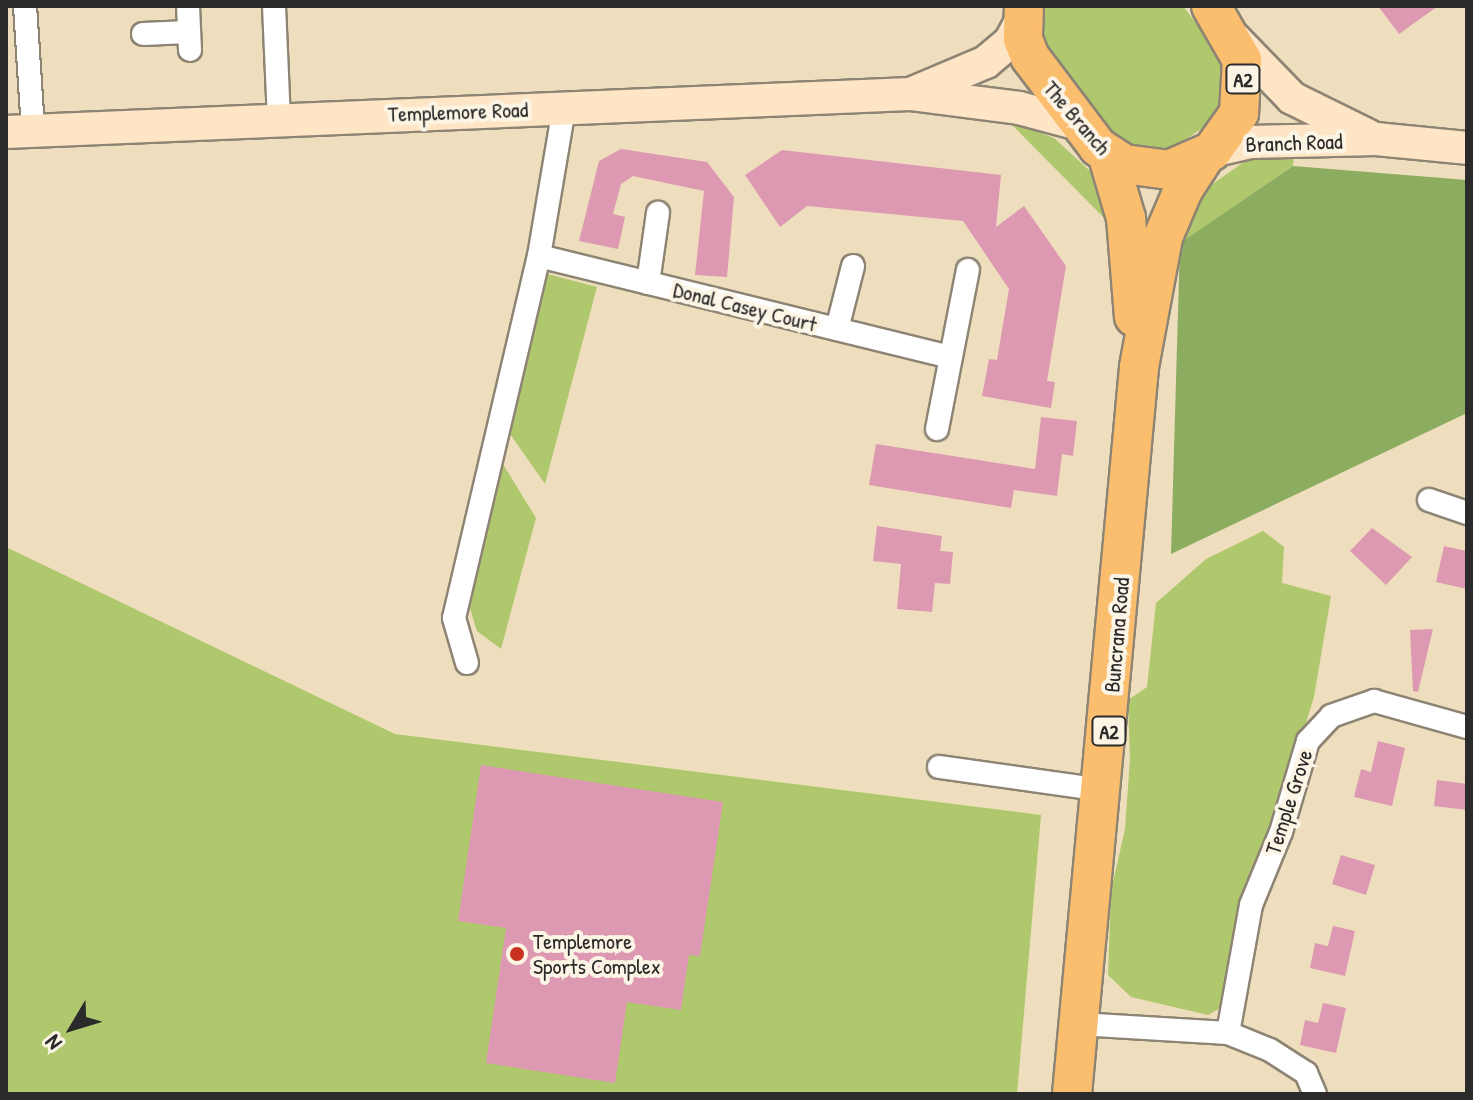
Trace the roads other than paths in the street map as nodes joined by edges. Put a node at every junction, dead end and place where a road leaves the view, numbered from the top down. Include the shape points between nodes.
1 (25, 6) edge
2 (188, 6) edge
3 (274, 6) edge
4 (1022, 11) edge
5 (1220, 19) edge
6 (143, 34) dead end
7 (910, 94) junction
8 (564, 108) junction
9 (279, 119) junction
10 (1079, 124) junction
11 (20, 130) edge
12 (1376, 139) junction
13 (1467, 148) edge
14 (1208, 154) junction
15 (1108, 157) junction
16 (658, 213) dead end
17 (539, 256) junction
18 (853, 266) dead end
19 (968, 270) dead end
20 (648, 283) junction
21 (837, 329) junction
22 (951, 357) junction
23 (1139, 367) junction
24 (937, 429) dead end
25 (1429, 500) dead end
26 (1467, 513) edge
27 (467, 663) dead end
28 (1467, 727) edge
29 (939, 767) dead end
30 (1103, 790) junction
31 (1079, 1024) junction
32 (1228, 1033) junction
33 (1072, 1094) edge
34 (1315, 1094) edge

1 - 11 street
2 - 6 street via 190,41
3 - 9 street
4 - 7 main road, Templemore Road via 1010,42 986,62
4 - 10 highway, The Branch / A2 via 1023,39 1040,75
5 - 12 main road, Branch Road via 1273,84
5 - 14 highway, A2 via 1242,60 1244,87 1239,113
7 - 8 main road, Templemore Road
7 - 10 main road, Templemore Road via 1019,108
8 - 9 main road, Templemore Road
8 - 17 street
9 - 11 main road, Templemore Road
10 - 15 highway, The Branch / A2
12 - 13 main road, Branch Road
12 - 14 main road, Branch Road via 1250,142
14 - 15 highway, The Branch via 1169,170
14 - 23 highway, Buncrana Road / A2 via 1183,190 1163,237
15 - 23 highway, Buncrana Road / A2 via 1126,218
16 - 20 street
17 - 20 street, Donal Casey Court
17 - 27 street via 454,618
18 - 21 street
19 - 22 street
20 - 21 street, Donal Casey Court
21 - 22 street, Donal Casey Court
22 - 24 street
23 - 30 highway, Buncrana Road / A2
25 - 26 street
28 - 32 street, Temple Grove via 1374,701 1331,716 1308,741 1281,832 1251,905
29 - 30 street
30 - 31 highway, Buncrana Road / A2
31 - 32 street
31 - 33 highway, Buncrana Road / A2
32 - 34 street via 1270,1050 1306,1073

